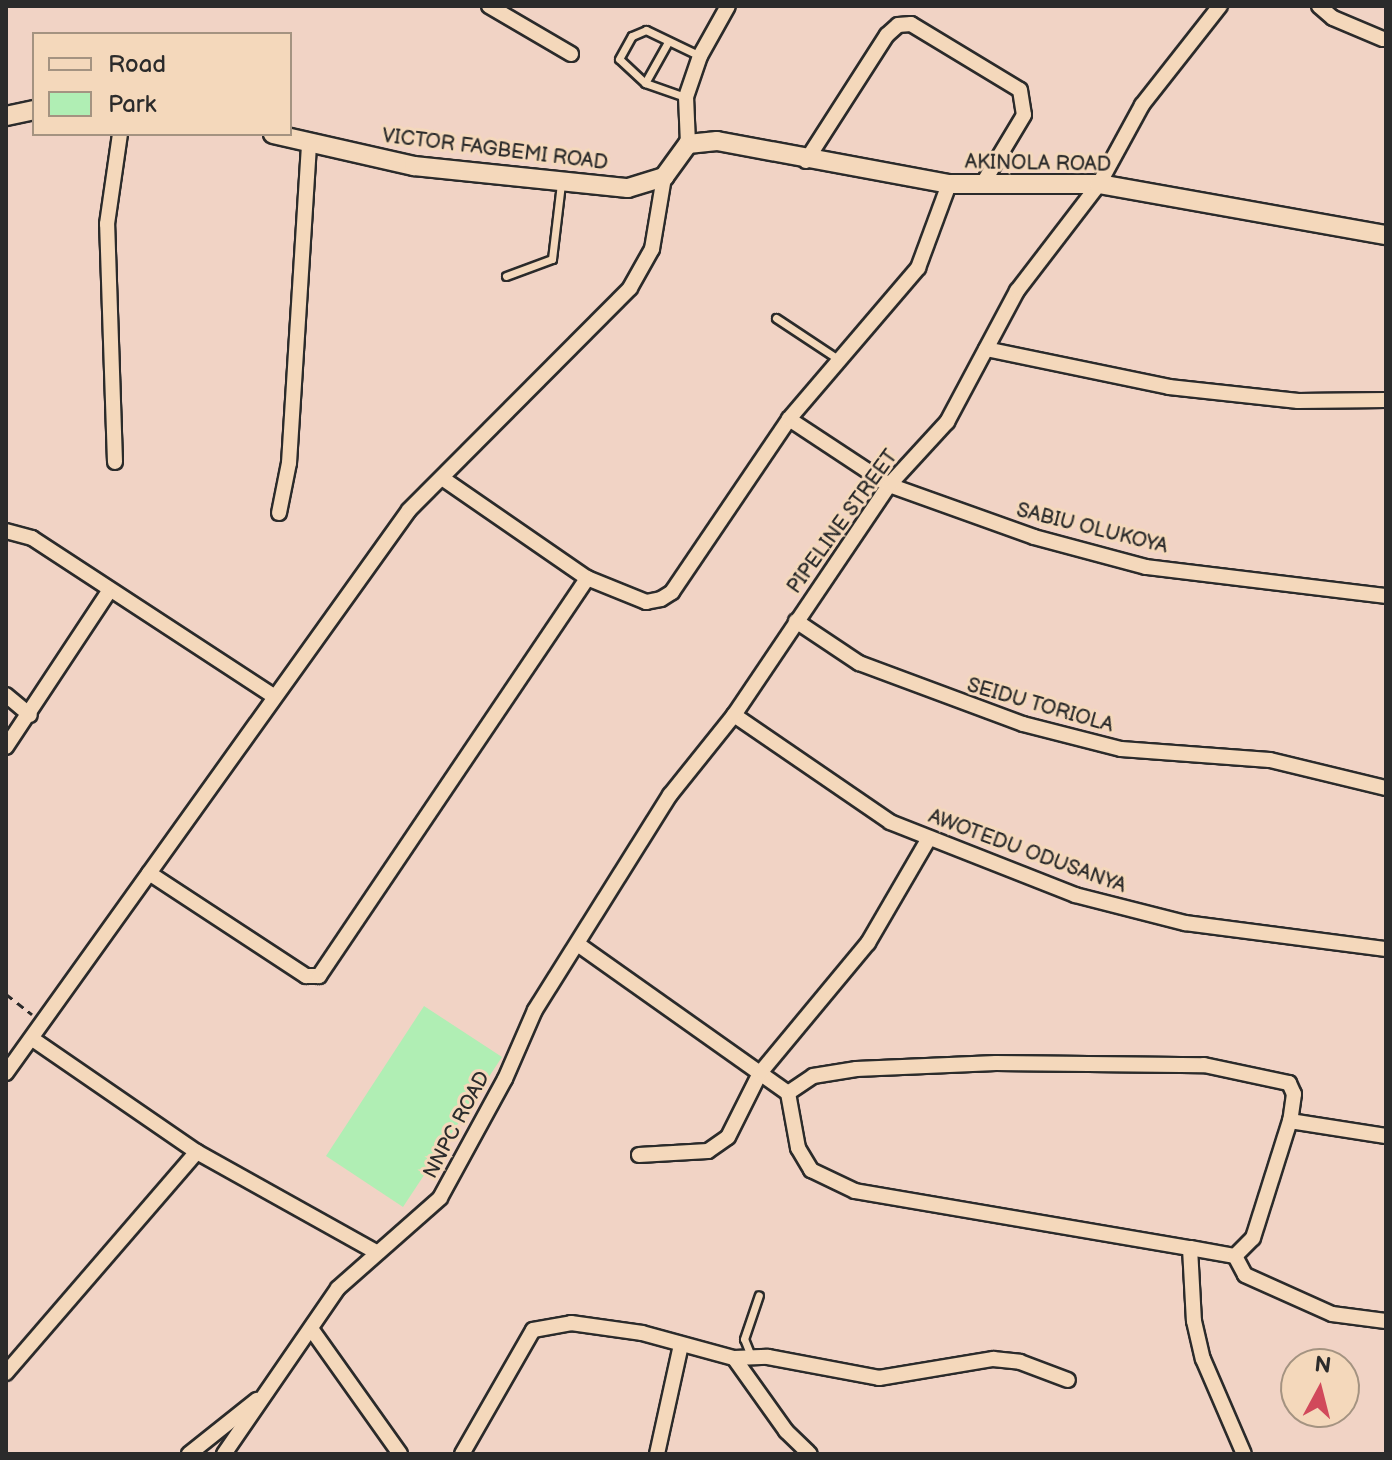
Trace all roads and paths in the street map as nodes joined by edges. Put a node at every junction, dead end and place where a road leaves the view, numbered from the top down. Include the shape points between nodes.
1 (489, 6) edge
2 (728, 6) edge
3 (1220, 6) edge
4 (1319, 6) edge
5 (1383, 39) dead end
6 (668, 42) junction
7 (571, 54) dead end
8 (700, 56) junction
9 (645, 83) junction
10 (686, 97) junction
11 (32, 110) edge
12 (6, 116) edge
13 (120, 136) edge
14 (281, 136) edge
15 (309, 143) junction
16 (688, 144) junction
17 (806, 161) junction
18 (664, 177) junction
19 (561, 184) junction
20 (949, 184) junction
21 (1099, 184) junction
22 (982, 185) junction
23 (1386, 235) edge
24 (506, 276) dead end
25 (776, 318) dead end
26 (986, 349) junction
27 (838, 359) junction
28 (1386, 400) edge
29 (789, 419) junction
30 (115, 462) dead end
31 (442, 478) junction
32 (889, 485) junction
33 (279, 513) dead end
34 (6, 531) edge
35 (587, 578) junction
36 (110, 590) junction
37 (1386, 596) edge
38 (796, 621) junction
39 (6, 695) edge
40 (272, 695) junction
41 (30, 715) junction
42 (734, 715) junction
43 (6, 747) edge
44 (1386, 788) edge
45 (929, 838) junction
46 (149, 873) junction
47 (579, 945) junction
48 (1386, 949) edge
49 (6, 994) edge
50 (45, 1024) junction
51 (34, 1040) junction
52 (6, 1073) edge
53 (760, 1073) junction
54 (788, 1093) junction
55 (1290, 1121) junction
56 (1386, 1136) edge
57 (197, 1152) junction
58 (639, 1155) dead end
59 (1190, 1248) junction
60 (374, 1251) junction
61 (1235, 1256) junction
62 (759, 1295) dead end
63 (1386, 1321) edge
64 (312, 1330) junction
65 (681, 1345) junction
66 (751, 1356) junction
67 (734, 1358) junction
68 (6, 1373) edge
69 (1068, 1380) dead end
70 (265, 1394) junction
71 (189, 1454) edge
72 (224, 1454) edge
73 (400, 1454) edge
74 (462, 1454) edge
75 (657, 1454) edge
76 (810, 1454) edge
77 (1244, 1454) edge

1 - 7 street
2 - 8 street
3 - 21 street, PIPELINE STREET via 1142,105
4 - 5 street via 1333,18
6 - 8 lane
6 - 9 lane
6 - 9 lane via 638,31 619,59
8 - 10 street
9 - 10 lane
10 - 16 street
11 - 12 street
13 - 30 street via 107,224
14 - 15 street, VICTOR FAGBEMI ROAD
15 - 19 street, VICTOR FAGBEMI ROAD via 414,166 518,173
15 - 33 street via 289,463
16 - 17 street, AKINOLA ROAD via 717,141
16 - 18 street
17 - 20 street, AKINOLA ROAD
17 - 22 street via 887,35 898,25 911,24 1020,90 1024,115
18 - 19 street, VICTOR FAGBEMI ROAD via 628,188
18 - 31 street via 652,249 630,288
19 - 24 lane via 552,259
20 - 22 street, AKINOLA ROAD
20 - 27 street via 918,268
21 - 22 street, AKINOLA ROAD
21 - 23 street, AKINOLA ROAD
21 - 26 street, PIPELINE STREET via 1017,291
25 - 27 lane
26 - 28 street via 1169,387 1298,401
26 - 32 street, PIPELINE STREET via 947,422
27 - 29 street
29 - 32 street, SABIU OLUKOYA
29 - 35 street via 672,592 646,602
31 - 35 street
31 - 40 street via 409,510
32 - 37 street, SABIU OLUKOYA via 1034,537 1146,567
32 - 38 street, PIPELINE STREET
34 - 36 street via 32,538
35 - 46 street via 319,976 306,976
36 - 40 street
36 - 41 street
38 - 42 street, PIPELINE STREET
38 - 44 street, SEIDU TORIOLA via 859,663 951,702 1037,728 1121,749 1270,760
39 - 41 street
40 - 46 street
41 - 43 street
42 - 45 street, AWOTEDU ODUSANYA via 890,822
42 - 47 street, PIPELINE STREET via 670,795
45 - 48 street, AWOTEDU ODUSANYA via 1128,911
45 - 53 street via 868,943
46 - 50 street
47 - 53 street
47 - 60 street, NNPC ROAD via 535,1010 505,1079 440,1198 414,1225
49 - 50 path
50 - 51 street
51 - 52 street
51 - 57 street
53 - 54 street
53 - 58 street via 717,1148
54 - 55 street via 813,1076 856,1069 996,1063 1204,1065 1289,1083 1294,1094
54 - 59 street via 798,1148 811,1170 855,1191
55 - 56 street
55 - 61 street via 1253,1238
57 - 60 street
57 - 68 street
59 - 61 street
59 - 77 street via 1203,1359
60 - 64 street, NNPC ROAD via 338,1288
61 - 63 street via 1245,1275 1277,1293 1332,1314
62 - 66 lane via 744,1339
64 - 70 street, NNPC ROAD
64 - 73 street
65 - 67 street
65 - 74 street via 571,1323 533,1330
65 - 75 street
66 - 67 street
66 - 69 street via 879,1378 993,1359 1020,1362
67 - 76 street via 786,1431
70 - 71 street
70 - 72 street, NNPC ROAD

